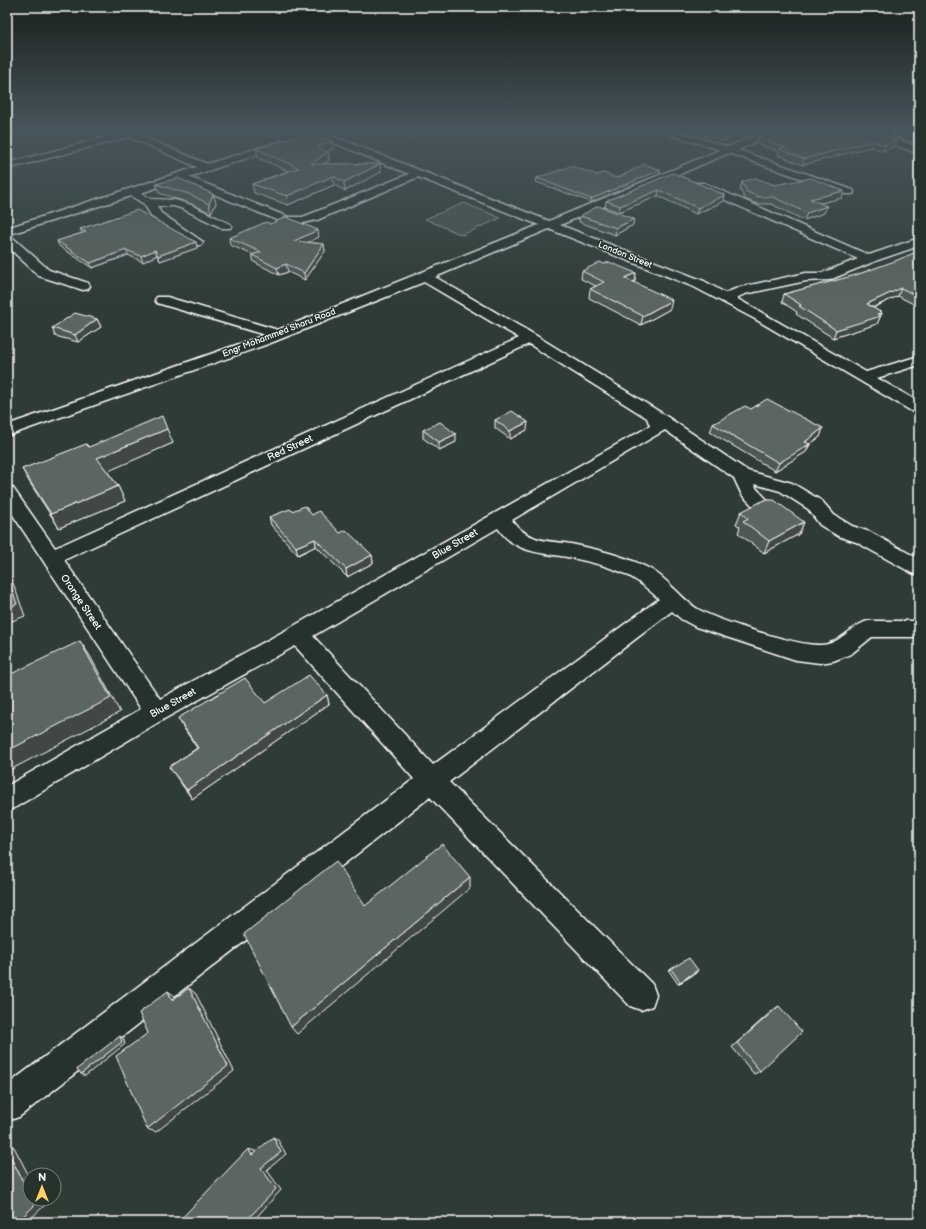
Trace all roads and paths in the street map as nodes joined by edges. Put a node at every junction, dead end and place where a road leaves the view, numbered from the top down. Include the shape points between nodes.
1 (144, 187) edge
2 (206, 187) edge
3 (385, 187) edge
4 (452, 187) edge
5 (638, 187) edge
6 (706, 187) edge
7 (836, 187) edge
8 (130, 192) junction
9 (849, 192) dead end
10 (149, 202) junction
11 (547, 224) junction
12 (226, 226) dead end
13 (7, 232) edge
14 (7, 239) edge
15 (197, 242) edge
16 (919, 242) edge
17 (868, 259) junction
18 (426, 277) junction
19 (83, 286) dead end
20 (726, 297) junction
21 (162, 300) dead end
22 (279, 335) junction
23 (530, 338) junction
24 (919, 360) edge
25 (865, 377) junction
26 (919, 409) edge
27 (654, 415) junction
28 (7, 432) edge
29 (742, 474) junction
30 (7, 492) edge
31 (764, 506) edge
32 (501, 518) junction
33 (51, 558) junction
34 (919, 568) edge
35 (672, 600) junction
36 (919, 629) edge
37 (298, 634) junction
38 (156, 712) junction
39 (431, 781) junction
40 (7, 799) edge
41 (641, 995) dead end
42 (7, 1105) edge

1 - 8 street
2 - 3 street via 294,221 313,218
4 - 11 street, London Street
5 - 11 street, Engr Mohammed Sharu Road
6 - 17 street
7 - 9 street
8 - 10 street
8 - 13 street
10 - 12 street via 175,203
10 - 15 street via 156,215
11 - 18 street, Engr Mohammed Sharu Road
11 - 20 street, London Street
14 - 19 street via 44,273
16 - 17 street
17 - 20 street via 824,277 806,277 741,291
18 - 22 street, Engr Mohammed Sharu Road
18 - 23 street
20 - 25 street, London Street
21 - 22 street
22 - 28 street, Engr Mohammed Sharu Road
23 - 27 street
23 - 33 street, Red Street
24 - 25 street
25 - 26 street, London Street
27 - 29 street
27 - 32 street, Blue Street via 659,425 657,429
29 - 31 street via 748,491
29 - 34 street via 786,487 816,505 827,520 845,531 863,537
30 - 33 street, Orange Street
32 - 35 street via 512,534 529,544 572,551 638,571 653,581
32 - 37 street, Blue Street
33 - 38 street, Orange Street
35 - 36 street via 688,613 719,627 796,650 820,654 843,648 868,629
35 - 39 street
37 - 38 street, Blue Street
37 - 39 street
38 - 40 street, Blue Street
39 - 41 street
39 - 42 street

